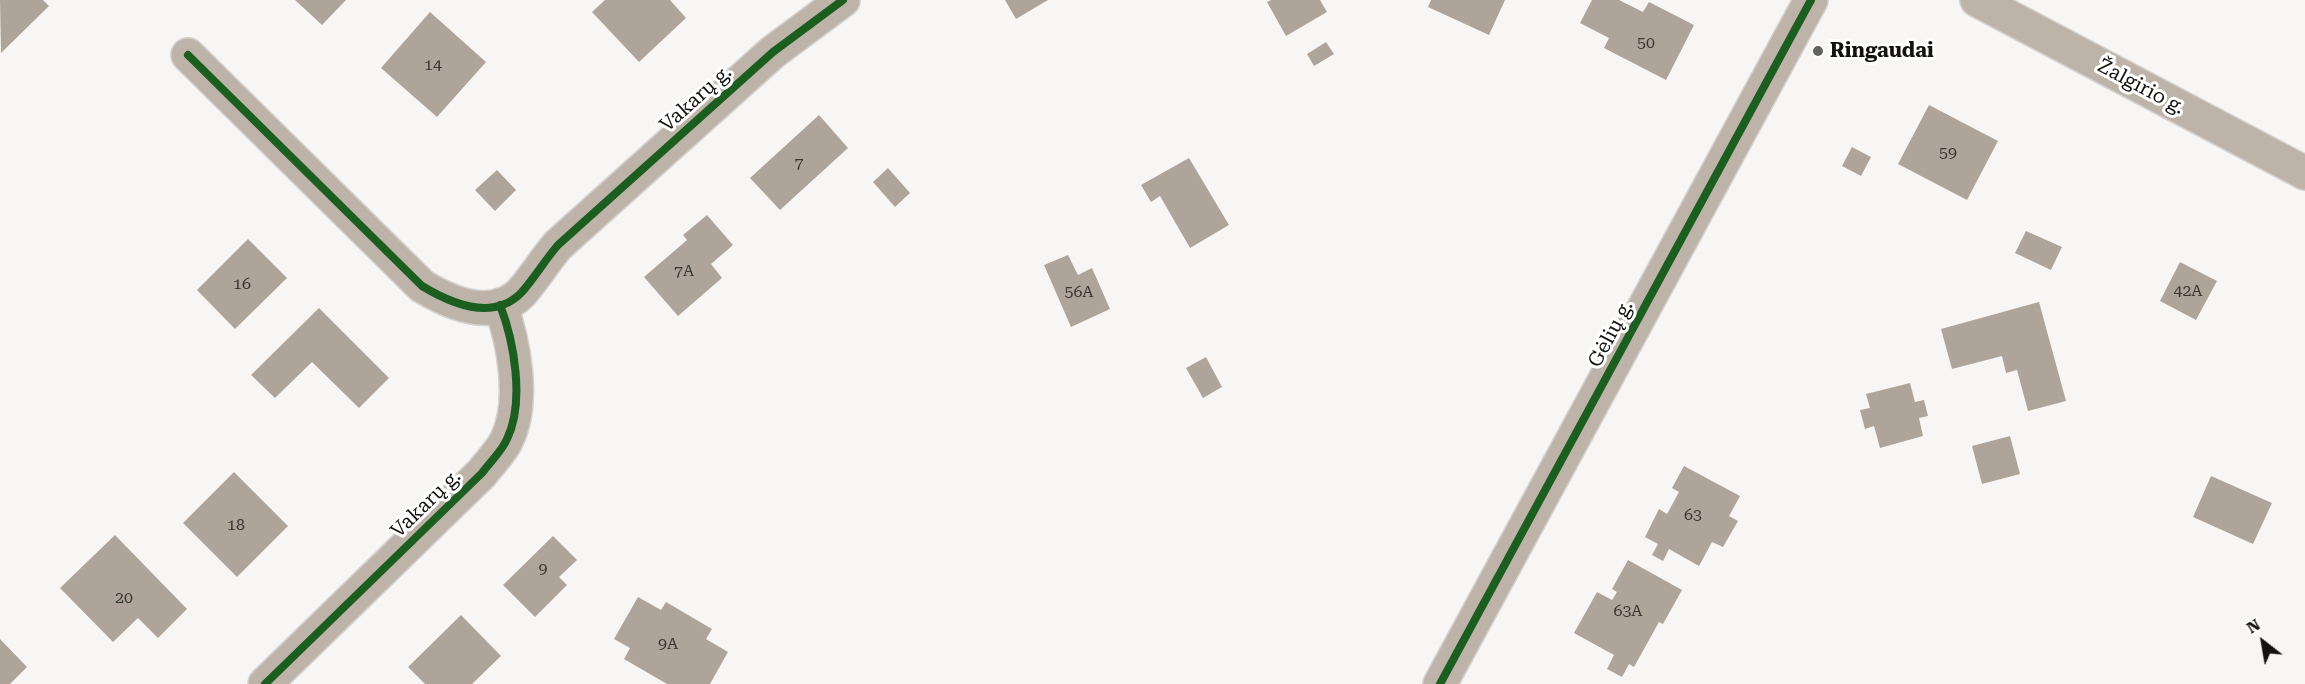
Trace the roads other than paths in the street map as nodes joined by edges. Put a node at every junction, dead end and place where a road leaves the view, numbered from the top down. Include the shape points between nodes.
1 (843, 0) edge
2 (1810, 0) edge
3 (1977, 0) edge
4 (188, 56) dead end
5 (2305, 173) edge
6 (500, 305) junction
7 (265, 684) edge
8 (1440, 684) edge

1 - 6 street, Vakarų g. via 773,52 558,245 520,294
2 - 8 street, Gėlių g.
3 - 5 street, Žalgirio g.
4 - 6 street, Vakarų g. via 422,286 446,301 471,308
6 - 7 street, Vakarų g. via 512,334 516,368 508,438 482,473

